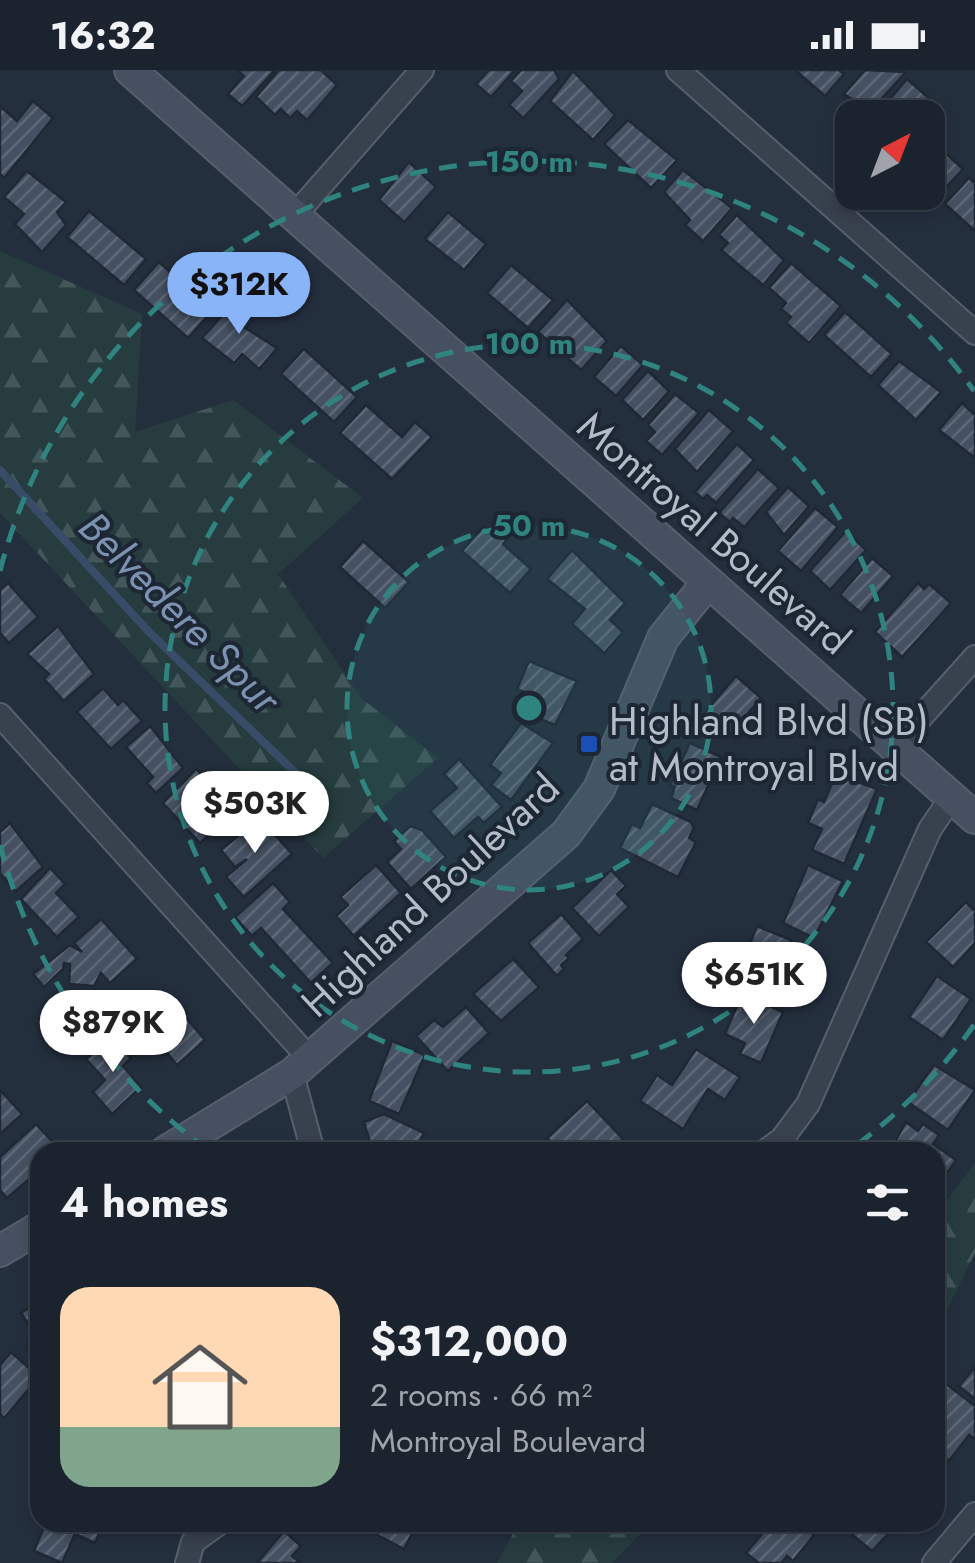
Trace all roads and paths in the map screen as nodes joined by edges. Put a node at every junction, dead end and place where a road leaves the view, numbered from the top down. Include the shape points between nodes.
1 (130, 70) edge
2 (422, 70) edge
3 (678, 70) edge
4 (295, 216) junction
5 (975, 333) edge
6 (708, 582) junction
7 (975, 657) edge
8 (0, 715) edge
9 (895, 746) junction
10 (952, 798) junction
11 (975, 818) edge
12 (301, 1067) junction
13 (181, 1142) edge
14 (312, 1142) edge
15 (779, 1142) edge
16 (30, 1233) edge
17 (0, 1251) edge
18 (975, 1514) edge
19 (206, 1532) edge
20 (186, 1563) edge
21 (934, 1563) edge

1 - 4 street, Montroyal Boulevard
2 - 4 street
3 - 5 street
4 - 6 street, Montroyal Boulevard
6 - 9 street, Montroyal Boulevard
6 - 12 street, Highland Boulevard via 664,638 610,766 578,822
7 - 9 street
8 - 12 street
9 - 10 street, Montroyal Boulevard
10 - 11 street, Montroyal Boulevard
10 - 15 street via 930,829 808,1104
12 - 13 street, Highland Boulevard
12 - 14 street
16 - 17 street
18 - 21 street
19 - 20 street via 193,1542

